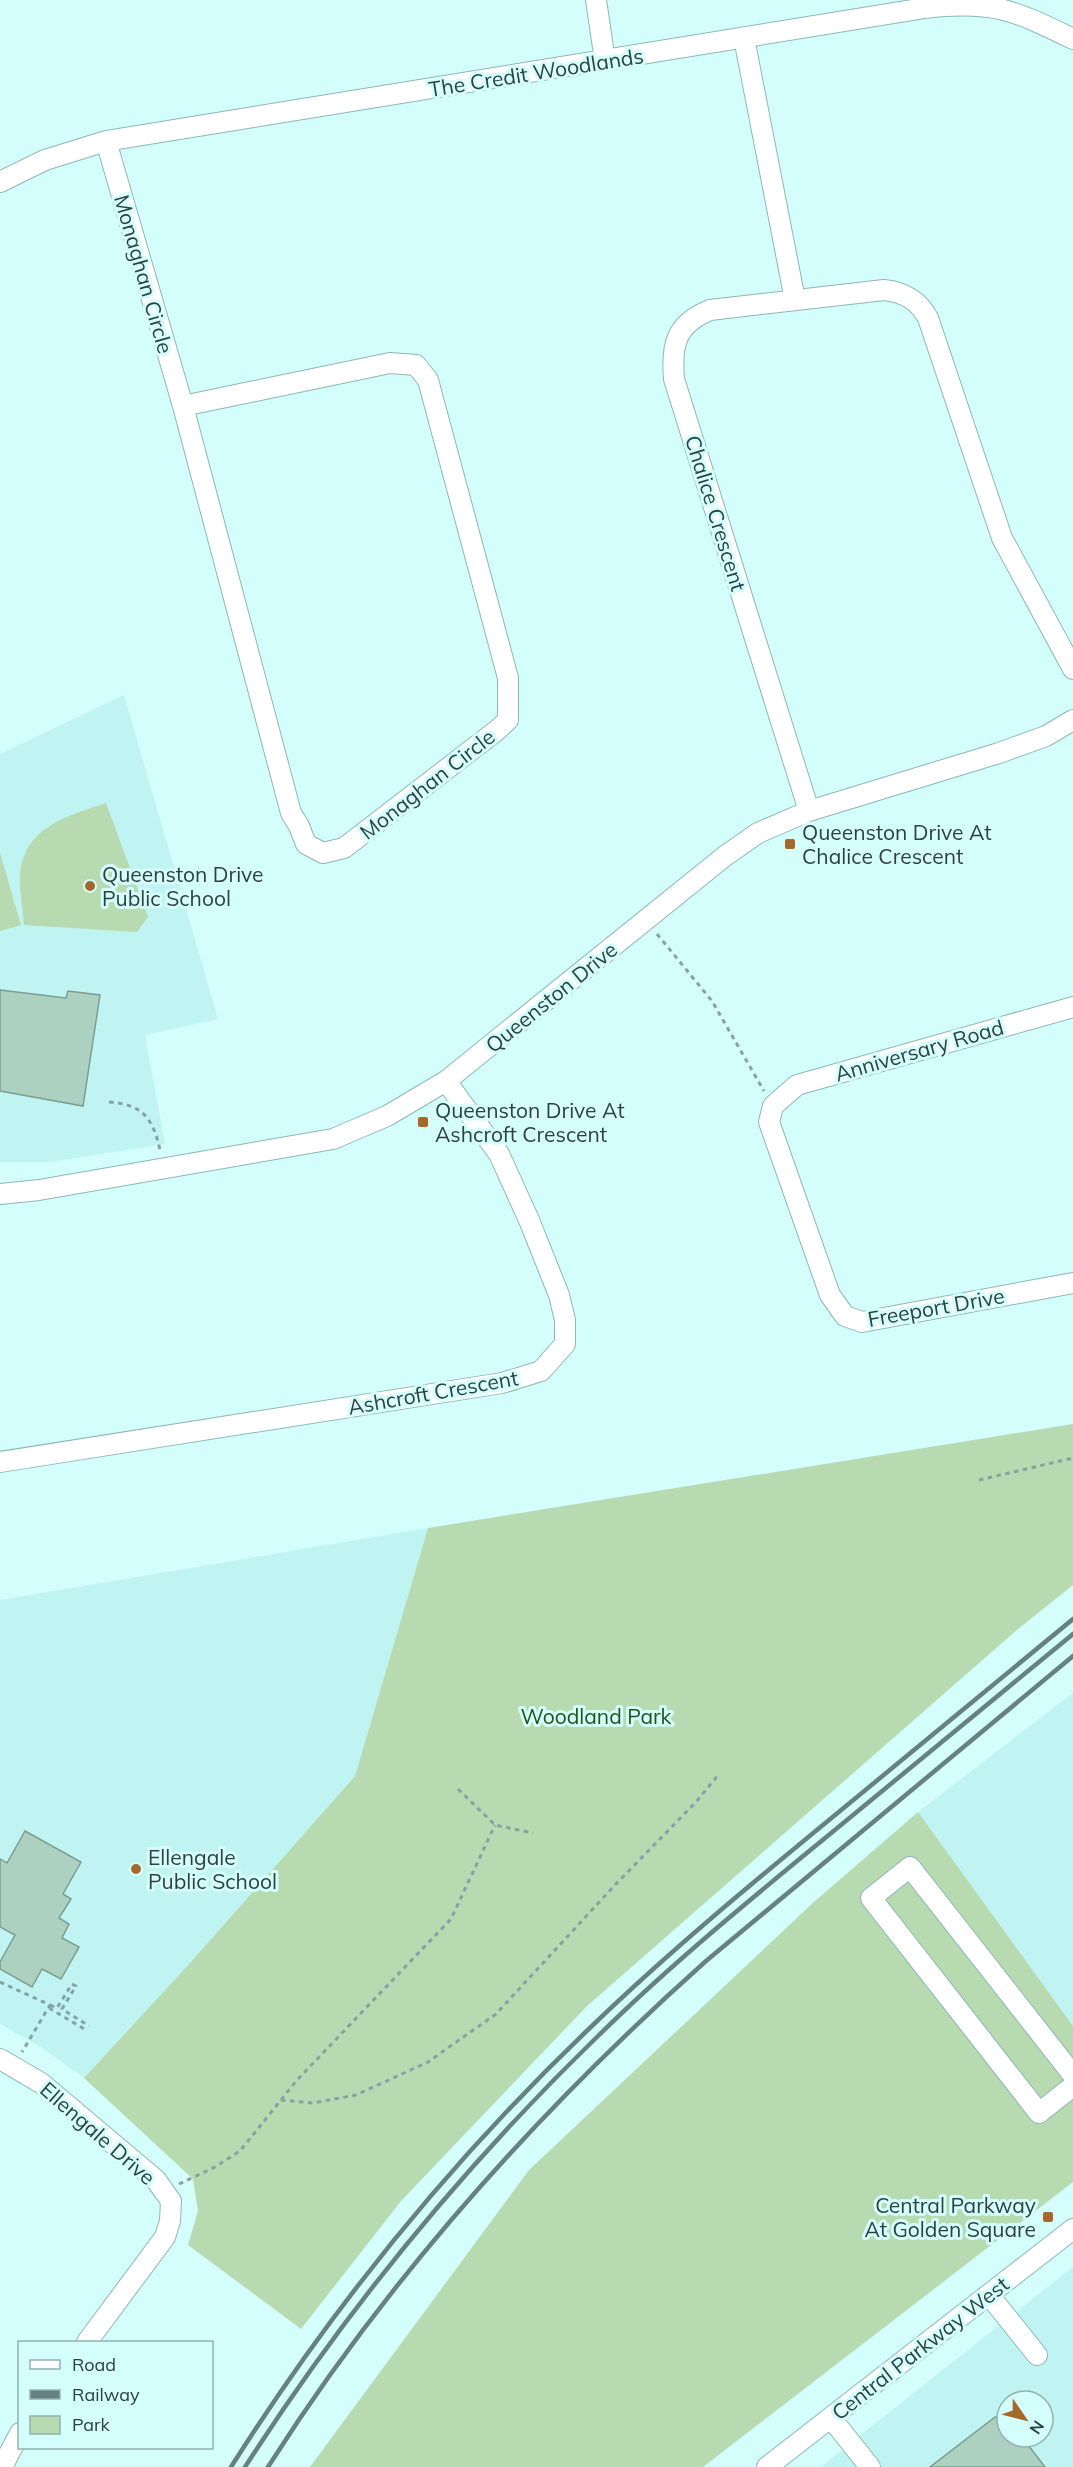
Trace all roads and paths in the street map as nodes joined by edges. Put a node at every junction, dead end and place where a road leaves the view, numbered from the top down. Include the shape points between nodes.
1 (597, 0) edge
2 (744, 38) junction
3 (1073, 39) edge
4 (605, 61) junction
5 (106, 141) junction
6 (0, 182) edge
7 (795, 300) junction
8 (183, 406) junction
9 (1073, 669) edge
10 (1073, 720) edge
11 (809, 811) junction
12 (645, 920) junction
13 (1073, 1007) edge
14 (446, 1082) junction
15 (108, 1102) dead end
16 (773, 1106) junction
17 (165, 1167) junction
18 (0, 1194) edge
19 (1073, 1283) edge
20 (1073, 1458) edge
21 (0, 1462) edge
22 (979, 1480) dead end
23 (719, 1774) dead end
24 (458, 1789) dead end
25 (495, 1825) junction
26 (533, 1833) dead end
27 (0, 1982) edge
28 (49, 2006) junction
29 (6, 2063) edge
30 (1073, 2075) edge
31 (1073, 2086) edge
32 (281, 2100) junction
33 (163, 2191) junction
34 (1073, 2229) edge
35 (989, 2295) junction
36 (88, 2341) edge
37 (1037, 2355) dead end
38 (831, 2418) junction
39 (18, 2437) edge
40 (2, 2467) edge
41 (767, 2467) edge
42 (870, 2467) edge

1 - 4 street
2 - 3 street, The Credit Woodlands via 964,4 1009,10
2 - 4 street, The Credit Woodlands
2 - 7 street
4 - 5 street, The Credit Woodlands
5 - 6 street, The Credit Woodlands via 45,160
5 - 8 street, Monaghan Circle
7 - 9 street, Chalice Crescent via 884,290 900,291 922,307 1002,538
7 - 11 street, Chalice Crescent via 710,310 695,316 675,339 672,357 674,379
8 - 8 street, Monaghan Circle via 291,813 306,844 323,853 344,848 508,720 508,678 428,380 416,364 390,363
10 - 11 street, Queenston Drive via 1046,736 999,753
11 - 12 street, Queenston Drive via 758,833
12 - 14 street, Queenston Drive
12 - 16 path via 712,1001
13 - 16 street, Anniversary Road via 797,1084
14 - 17 street, Queenston Drive via 387,1116 333,1139
14 - 21 street, Ashcroft Crescent via 499,1154 559,1295 565,1344 541,1371 502,1383
15 - 17 path via 126,1103 146,1115 157,1135
16 - 19 street, Freeport Drive via 769,1122 830,1295 845,1317 862,1322
17 - 18 street, Queenston Drive
20 - 22 path
23 - 32 path via 496,2014 428,2062 356,2095 313,2103
24 - 25 path
25 - 26 path
25 - 32 path via 451,1919
27 - 28 path
28 - 28 path via 88,2028 62,2009 76,1986 72,1983 57,2008
28 - 29 path
29 - 33 street, Ellengale Drive via 42,2083 156,2180
30 - 31 street via 910,1867 871,1898 1039,2113
32 - 33 path via 240,2151
33 - 36 street, Ellengale Drive via 171,2201 165,2237
34 - 35 street, Central Parkway West
35 - 37 street
35 - 38 street, Central Parkway West
38 - 41 street, Central Parkway West
38 - 42 street
39 - 40 street

